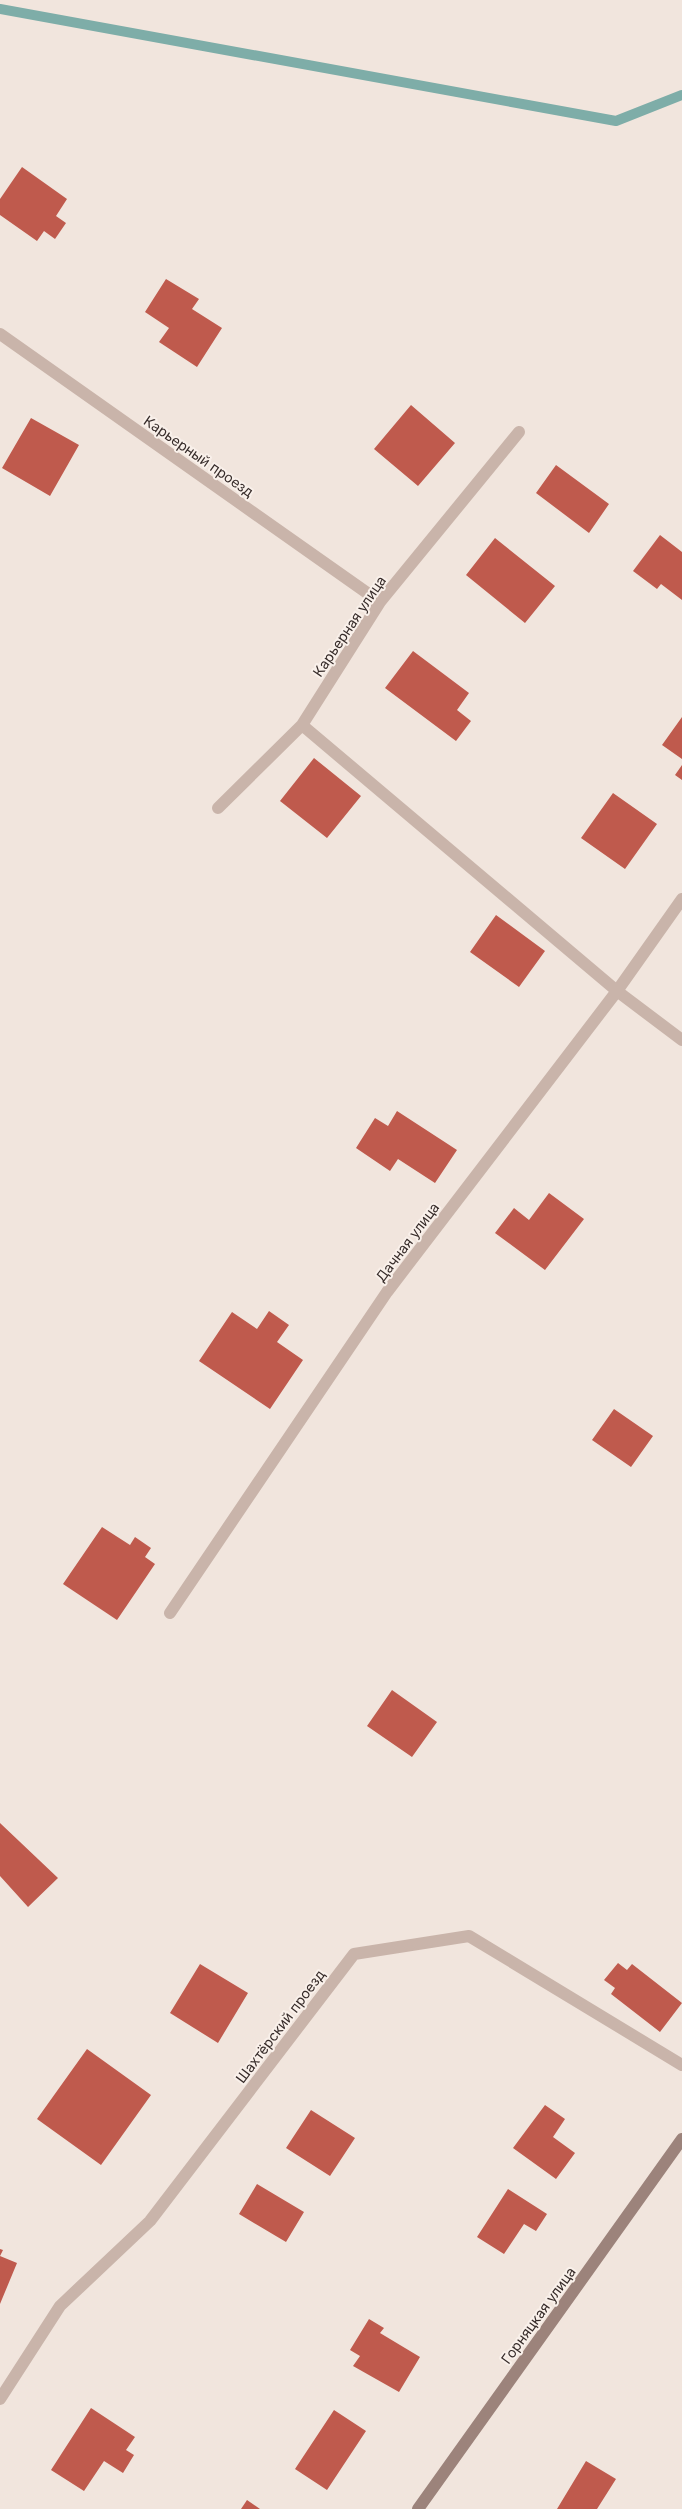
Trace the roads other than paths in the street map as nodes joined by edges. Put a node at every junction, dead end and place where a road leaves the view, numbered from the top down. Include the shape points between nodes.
1 (0, 334) edge
2 (519, 432) dead end
3 (380, 602) junction
4 (302, 726) junction
5 (218, 808) dead end
6 (682, 900) edge
7 (617, 991) junction
8 (682, 1040) edge
9 (170, 1613) dead end
10 (682, 2065) edge
11 (682, 2139) edge
12 (0, 2399) edge
13 (418, 2509) edge

1 - 3 street, Карьерный проезд
2 - 3 street, Карьерная улица
3 - 4 street, Карьерная улица
4 - 5 street, Карьерная улица
4 - 7 street
6 - 7 street, Дачная улица
7 - 8 street
7 - 9 street, Дачная улица via 387,1292
10 - 12 street, Шахтёрский проезд via 469,1936 354,1954 150,2221 60,2306
11 - 13 main road, Горняцкая улица

